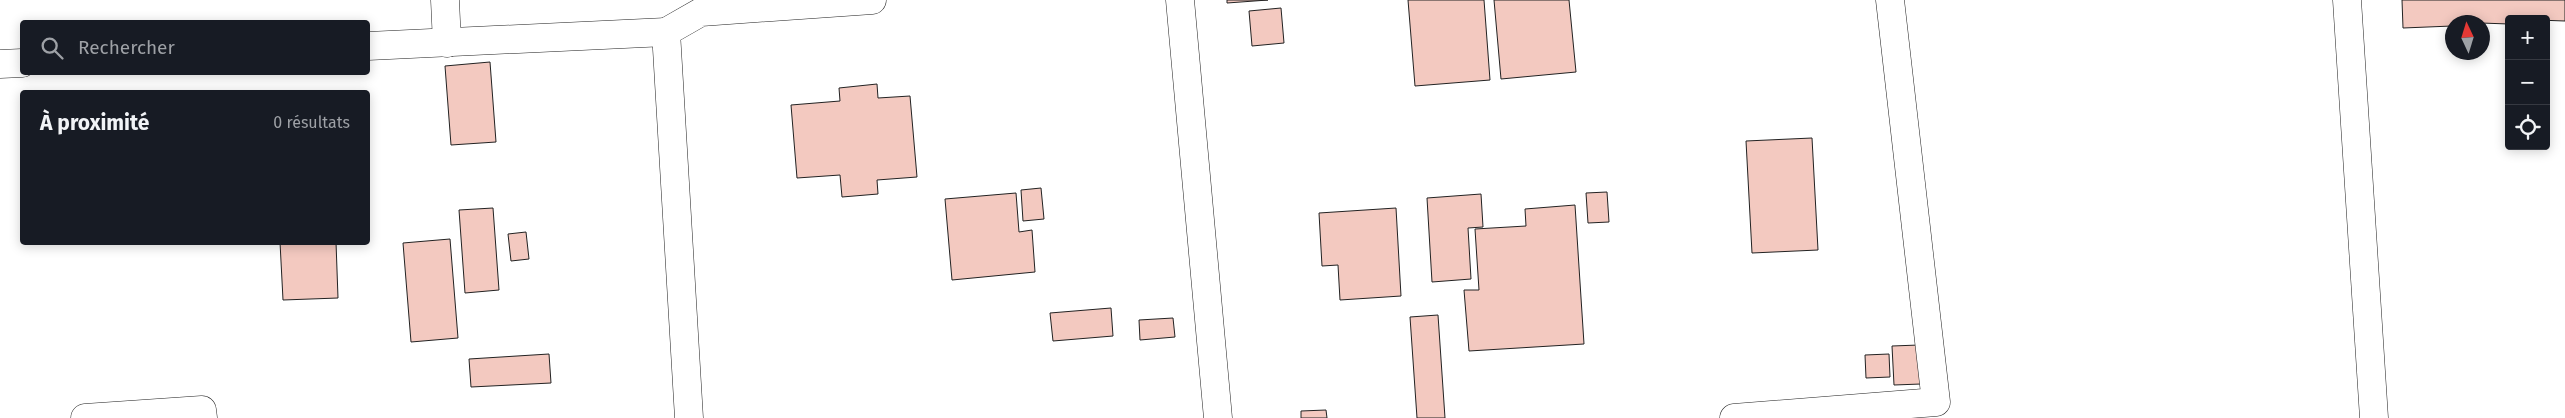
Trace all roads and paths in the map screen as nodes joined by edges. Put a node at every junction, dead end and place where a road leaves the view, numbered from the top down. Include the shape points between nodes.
1 (445, 0) edge
2 (872, 0) edge
3 (1180, 0) edge
4 (1890, 0) edge
5 (2347, 0) edge
6 (666, 32) junction
7 (447, 43) junction
8 (370, 46) edge
9 (20, 63) edge
10 (0, 64) edge
11 (85, 418) edge
12 (203, 418) edge
13 (689, 418) edge
14 (1218, 418) edge
15 (1734, 418) edge
16 (2374, 418) edge

1 - 7 street
2 - 6 street via 701,12
3 - 14 street
4 - 15 street via 1936,402
5 - 16 street
6 - 7 street
6 - 13 street
7 - 8 street
9 - 10 street
11 - 12 street via 202,410

